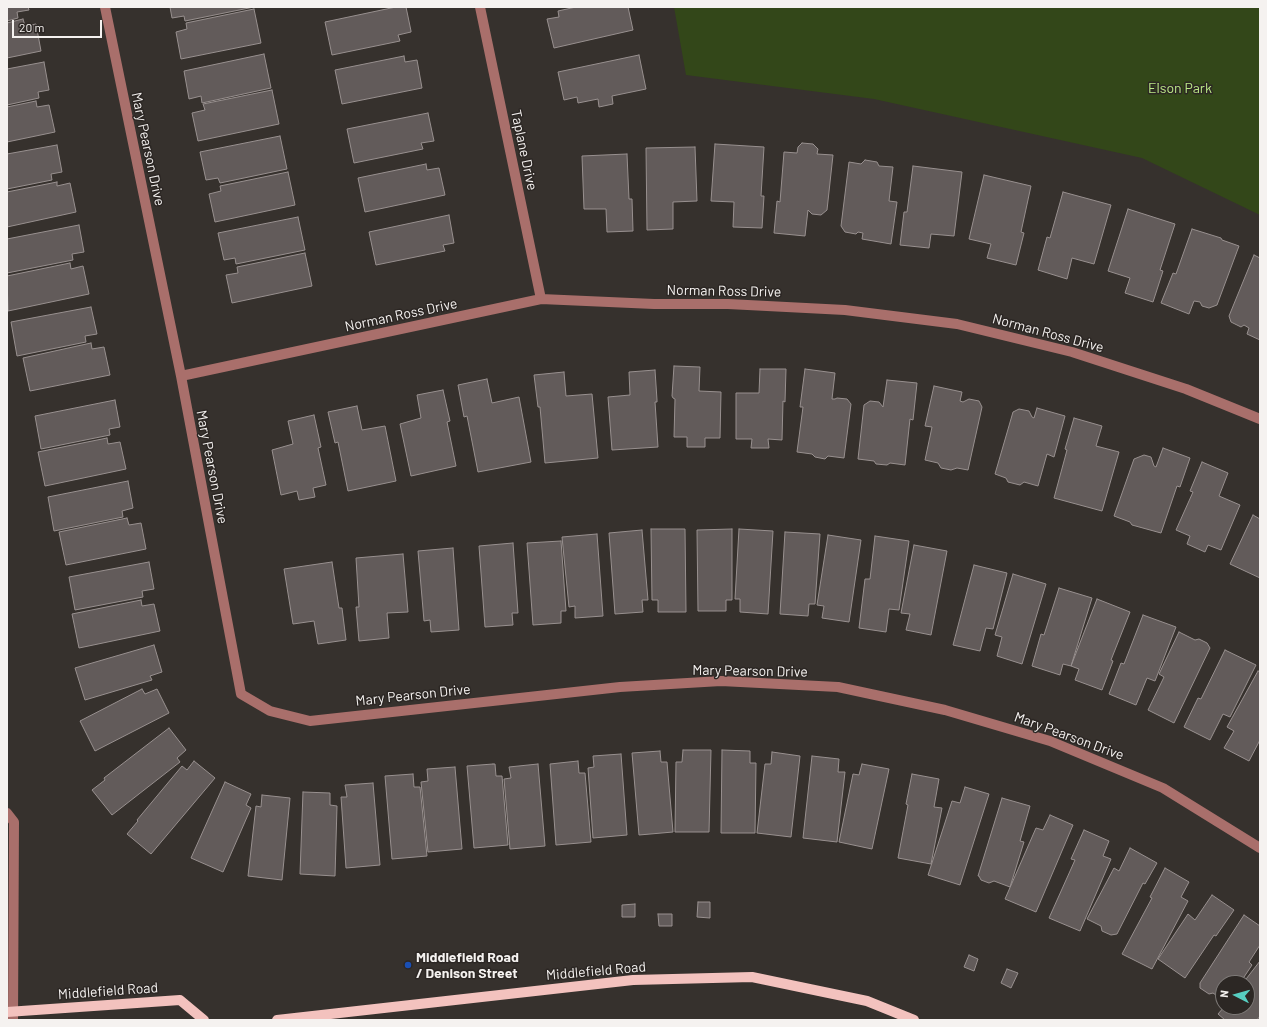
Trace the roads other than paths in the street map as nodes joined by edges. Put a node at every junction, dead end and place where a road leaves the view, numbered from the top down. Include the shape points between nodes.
1 (105, 7) edge
2 (480, 7) edge
3 (541, 299) junction
4 (181, 376) junction
5 (1260, 419) edge
6 (7, 813) edge
7 (1260, 848) edge
8 (11, 1015) edge
9 (204, 1020) edge
10 (277, 1020) edge
11 (914, 1020) edge

1 - 4 street, Mary Pearson Drive
2 - 3 street, Taplane Drive
3 - 4 street, Norman Ross Drive
3 - 5 street, Norman Ross Drive via 845,310 957,324 1072,352 1186,389
4 - 7 street, Mary Pearson Drive via 241,694 270,711 310,720 620,687 721,682 838,687 945,710 1050,741 1163,788
6 - 8 street via 14,822
8 - 9 main road, Middlefield Road via 180,1000
10 - 11 main road, Middlefield Road via 633,980 752,977 867,1000

